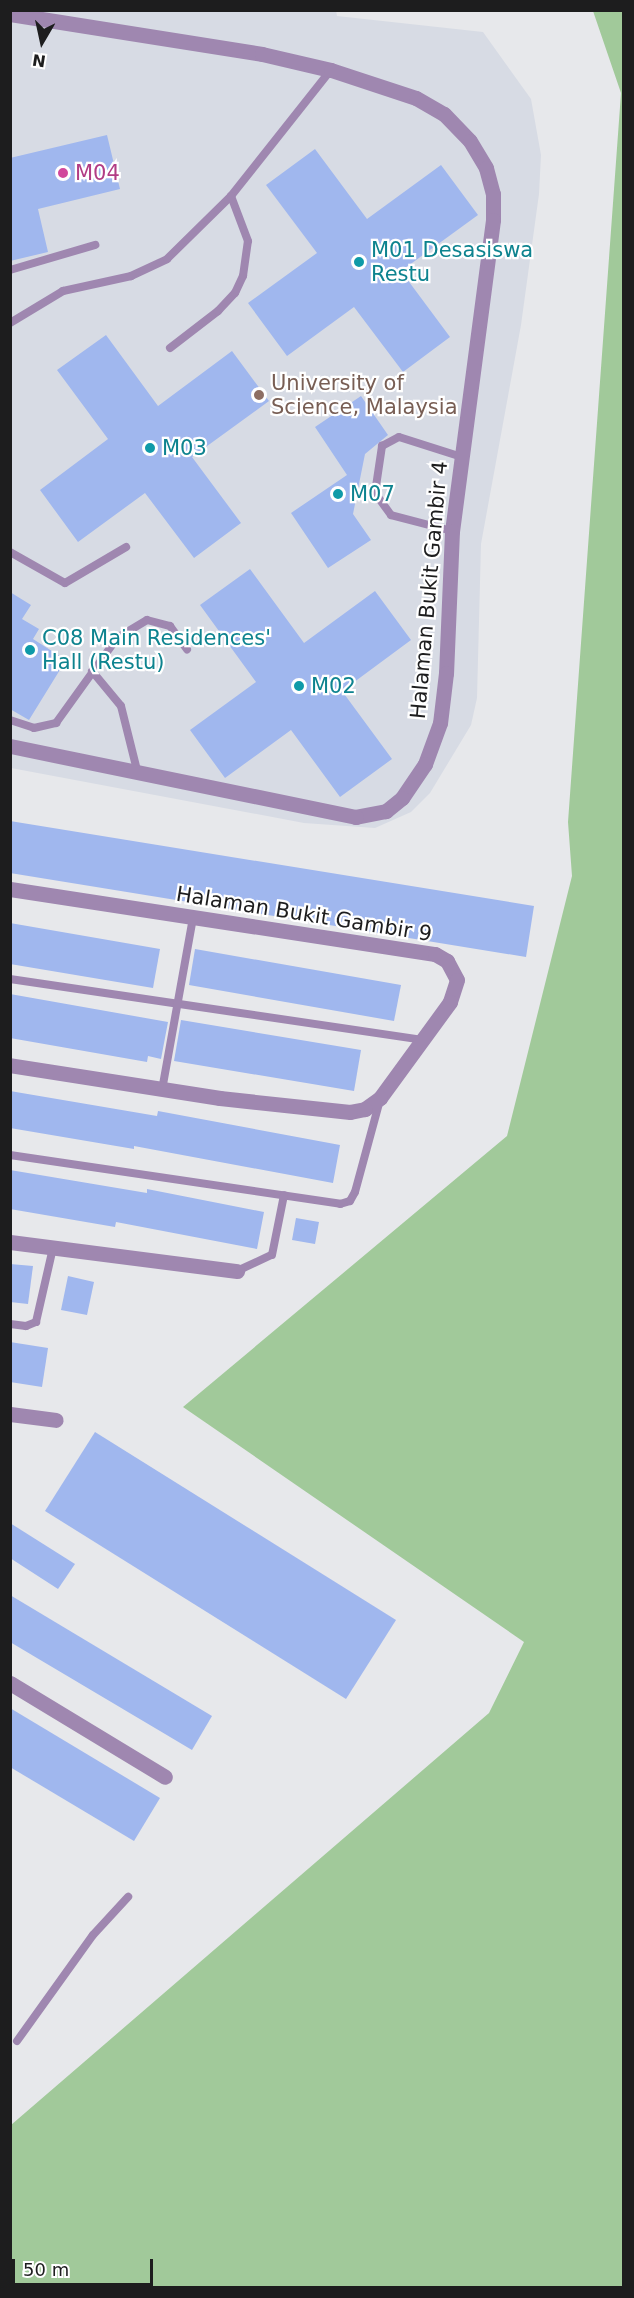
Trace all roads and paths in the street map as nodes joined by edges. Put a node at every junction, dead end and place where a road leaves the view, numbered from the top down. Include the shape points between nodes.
1 (10, 14) edge
2 (331, 70) junction
3 (231, 196) junction
4 (95, 245) dead end
5 (10, 270) edge
6 (10, 322) edge
7 (170, 348) dead end
8 (462, 457) junction
9 (452, 531) junction
10 (126, 546) dead end
11 (10, 552) edge
12 (187, 649) dead end
13 (92, 671) junction
14 (10, 720) edge
15 (10, 746) edge
16 (138, 774) junction
17 (10, 889) edge
18 (193, 918) junction
19 (10, 979) edge
20 (177, 1004) junction
21 (423, 1040) junction
22 (10, 1065) edge
23 (162, 1089) junction
24 (380, 1098) junction
25 (10, 1155) edge
26 (284, 1195) junction
27 (10, 1242) edge
28 (54, 1248) junction
29 (237, 1271) joint
30 (10, 1324) edge
31 (10, 1414) edge
32 (56, 1420) dead end
33 (10, 1683) edge
34 (165, 1777) dead end
35 (128, 1897) dead end
36 (17, 2041) dead end

1 - 2 street, Halaman Bukit Gambir 4 via 262,54
2 - 3 lane
2 - 8 street, Halaman Bukit Gambir 4 via 416,98 444,114 470,141 486,168 493,194 491,243
3 - 6 lane via 167,259 131,276 63,291
3 - 7 lane via 248,241 243,276 235,293 218,311
4 - 5 lane
8 - 9 street, Halaman Bukit Gambir 4
8 - 9 lane via 399,437 382,446 375,493 391,515
9 - 16 street, Halaman Bukit Gambir 4 via 440,723 413,784 386,811 356,818
10 - 11 lane via 65,583
12 - 13 lane via 170,626 147,620 117,638
13 - 14 lane via 51,726 34,728
13 - 16 lane via 121,706
15 - 16 street, Halaman Bukit Gambir 4
17 - 18 street, Halaman Bukit Gambir 9
18 - 20 lane
18 - 21 street, Halaman Bukit Gambir 9 via 435,954 453,970 455,993
19 - 20 lane
20 - 21 lane
20 - 23 lane
21 - 24 street, Halaman Bukit Gambir 9
22 - 23 street, Halaman Bukit Gambir 9
23 - 24 street, Halaman Bukit Gambir 9 via 350,1112 365,1109
24 - 26 lane via 350,1201 340,1204
25 - 26 lane
26 - 29 lane via 272,1255
27 - 28 street
28 - 29 street
28 - 30 lane via 36,1322 26,1326
31 - 32 street
33 - 34 street
35 - 36 lane via 93,1935

